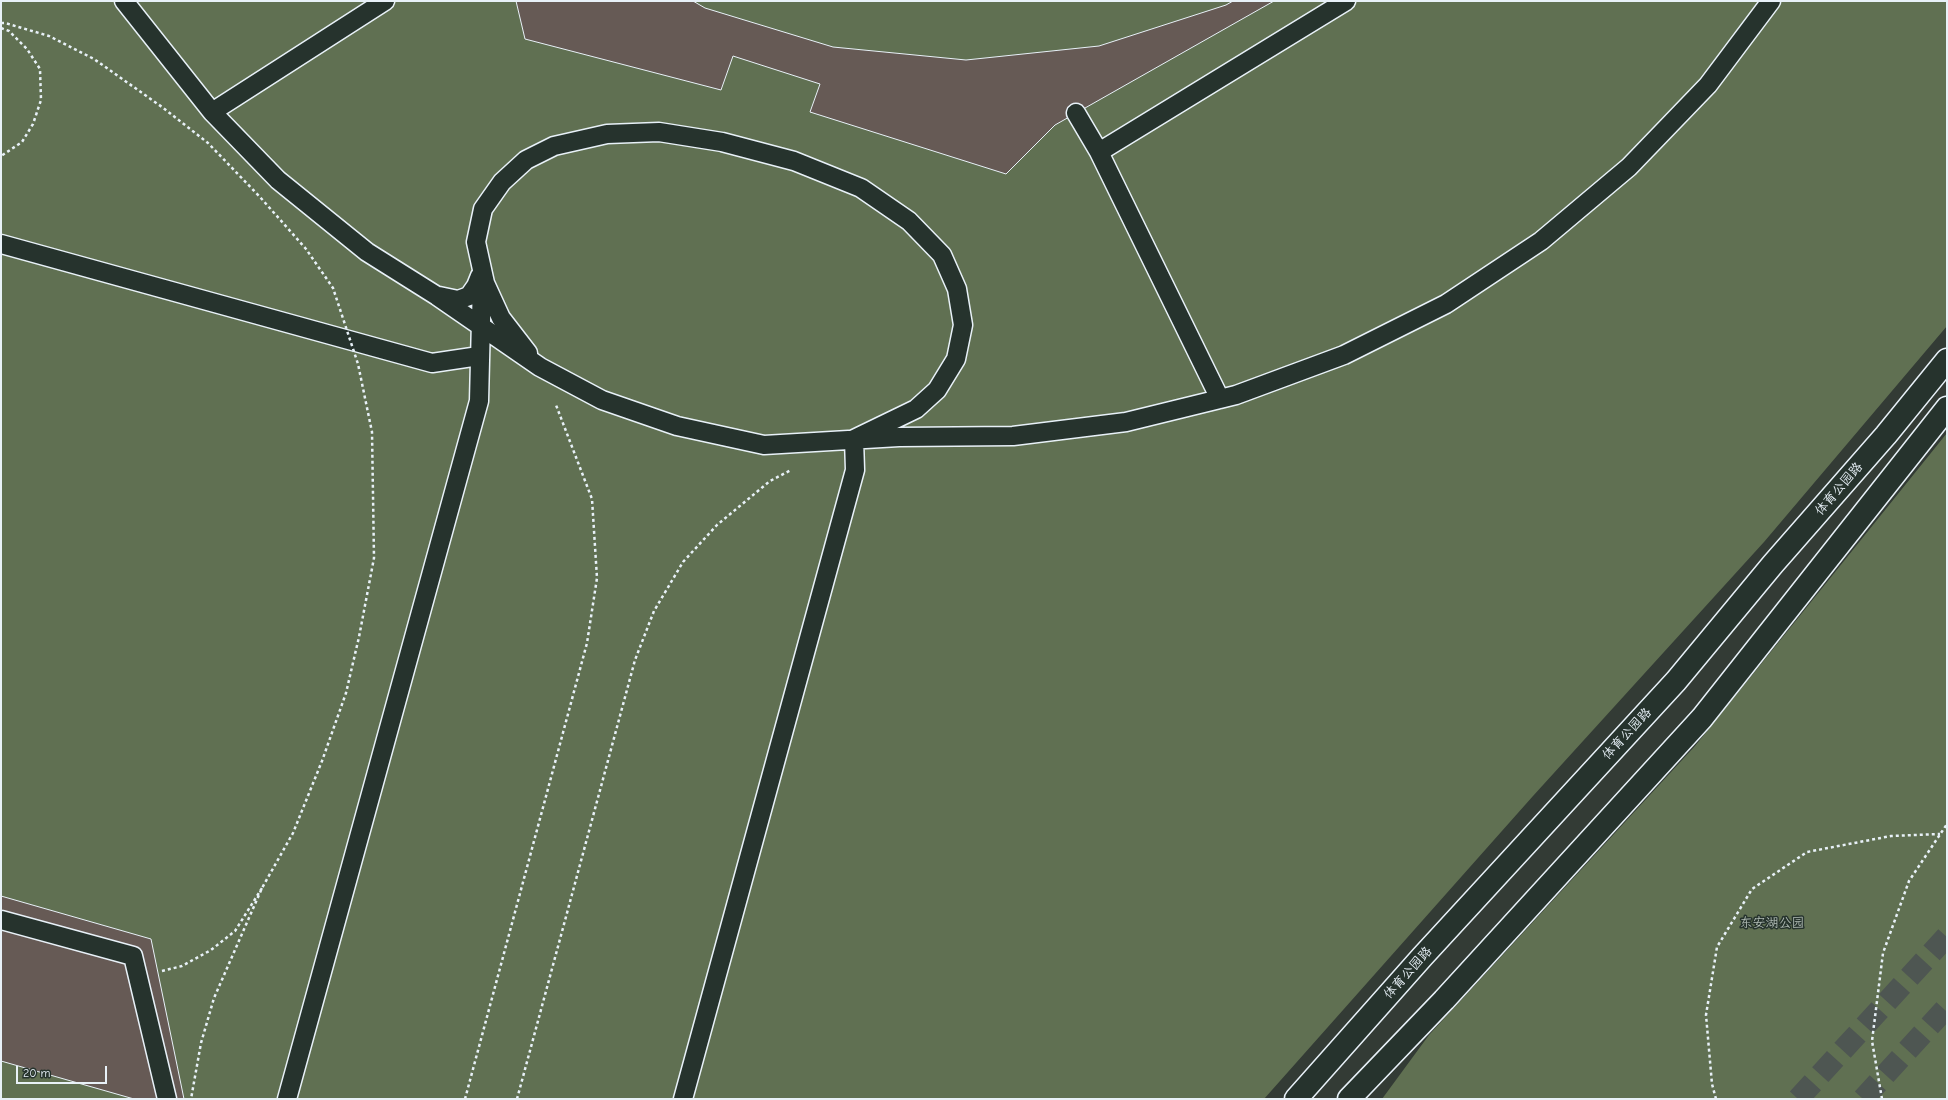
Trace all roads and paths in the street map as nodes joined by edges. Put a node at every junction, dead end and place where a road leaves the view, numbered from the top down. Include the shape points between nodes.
1 (124, 1) edge
2 (385, 1) edge
3 (1346, 1) edge
4 (1772, 1) edge
5 (1, 23) edge
6 (1, 28) edge
7 (212, 112) junction
8 (1076, 113) dead end
9 (1099, 152) junction
10 (1, 156) edge
11 (1, 244) edge
12 (482, 269) junction
13 (437, 296) junction
14 (480, 326) junction
15 (479, 356) junction
16 (1947, 360) edge
17 (540, 367) junction
18 (1220, 399) junction
19 (1947, 408) edge
20 (854, 440) junction
21 (798, 467) dead end
22 (1947, 824) edge
23 (1940, 834) junction
24 (262, 888) junction
25 (1, 920) edge
26 (158, 972) dead end
27 (167, 1099) edge
28 (191, 1099) edge
29 (288, 1099) edge
30 (465, 1099) edge
31 (517, 1099) edge
32 (683, 1099) edge
33 (1296, 1099) edge
34 (1349, 1099) edge
35 (1716, 1099) edge
36 (1882, 1099) edge

1 - 7 lane
2 - 7 lane
3 - 9 lane
4 - 18 lane via 1708,85 1629,167 1541,241 1446,304 1344,355
5 - 24 path, bridge via 49,36 94,59 208,143 306,249 333,288 358,364 372,432 374,490 374,558 361,629 346,693 322,761 293,833
6 - 10 path via 9,31 28,49 40,69 40,100 33,124 22,142
7 - 13 lane via 278,180 367,252
8 - 9 lane
9 - 18 lane
11 - 15 lane via 432,363
12 - 13 lane via 469,296 458,300
12 - 14 lane
12 - 17 lane via 485,283 501,318
12 - 20 lane via 476,242 483,209 502,182 526,160 554,146 607,134 659,132 722,142 794,161 861,188 909,221 942,255 957,289 963,324 956,359 937,390 916,409
13 - 14 lane
14 - 15 lane
14 - 17 lane
15 - 29 lane via 479,401
16 - 33 street, 体育公园路 via 1676,681 1422,956
17 - 20 lane via 602,400 677,426 764,445
17 - 30 path via 566,427 592,499 597,578 587,643
18 - 20 lane via 1126,422 1013,436
19 - 34 street via 1702,718 1444,1000
20 - 32 lane via 855,470
21 - 31 path via 770,481 717,525 683,562 654,612 635,660
22 - 23 path
23 - 35 path via 1891,836 1806,852 1752,889 1717,947 1706,1015 1712,1084
23 - 36 path via 1909,881 1883,953 1872,1041
24 - 26 path, bridge via 235,931 211,950 182,966
24 - 28 path, bridge via 214,998 201,1043
25 - 27 lane via 133,956

